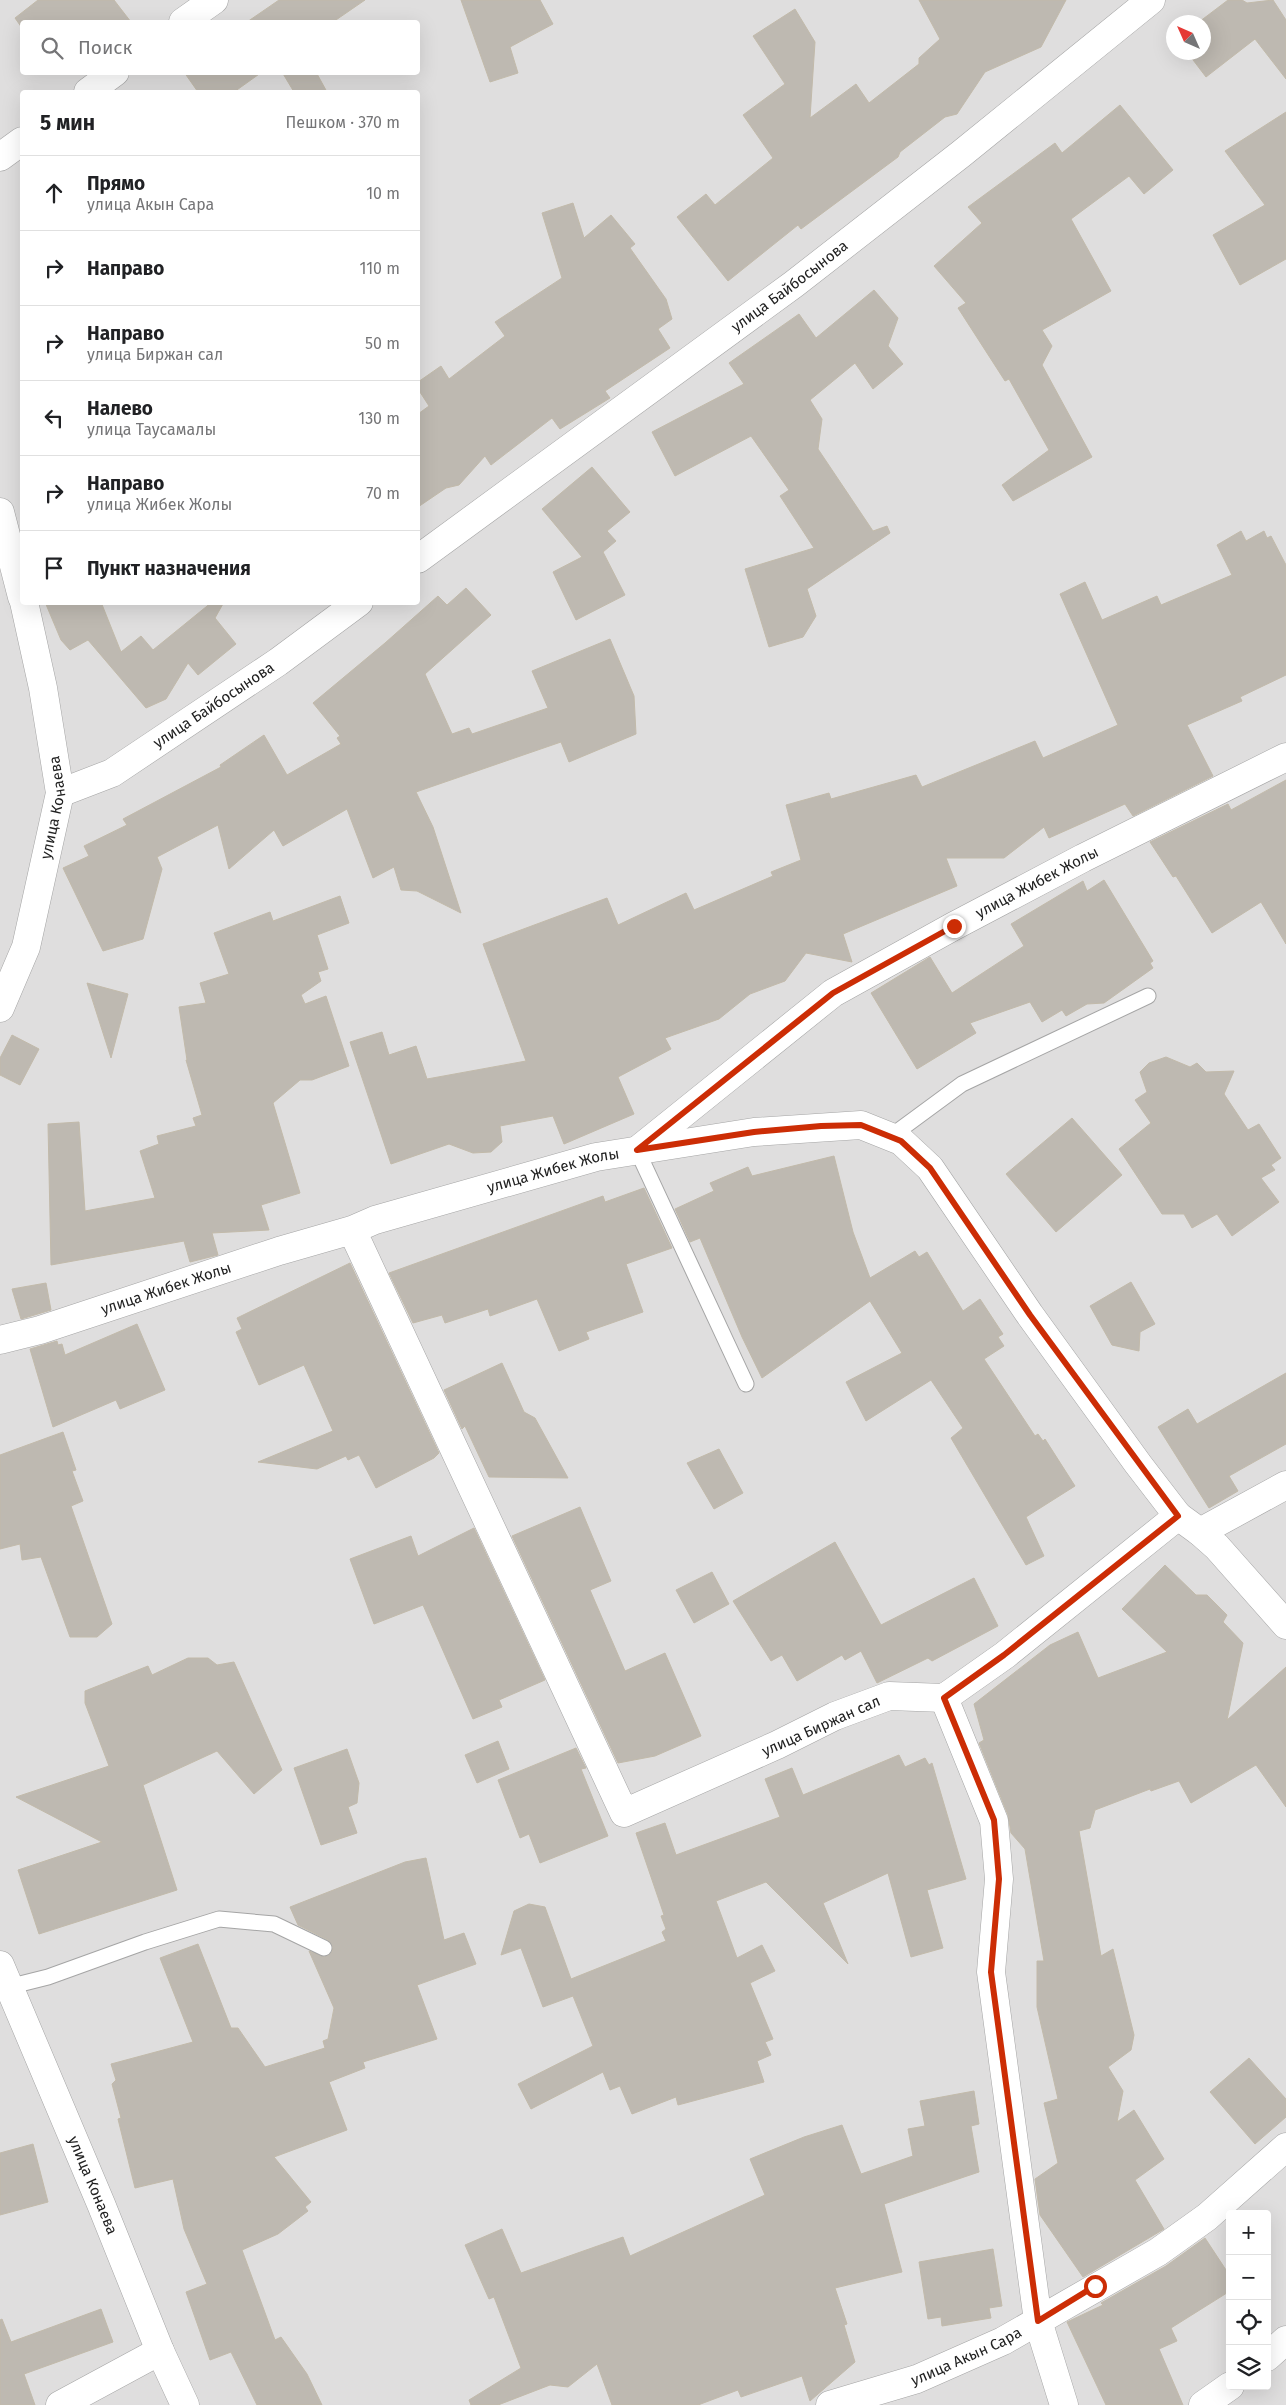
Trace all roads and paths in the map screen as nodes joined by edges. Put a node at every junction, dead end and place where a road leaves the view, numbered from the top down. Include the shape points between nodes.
1 (214, 0) edge
2 (1151, 0) edge
3 (186, 20) edge
4 (111, 75) edge
5 (91, 90) edge
6 (20, 142) edge
7 (0, 157) edge
8 (0, 512) edge
9 (420, 558) edge
10 (20, 589) edge
11 (25, 605) edge
12 (354, 605) edge
13 (1286, 757) edge
14 (60, 794) junction
15 (1148, 996) dead end
16 (0, 1008) edge
17 (890, 1137) junction
18 (637, 1150) junction
19 (352, 1230) junction
20 (0, 1340) edge
21 (746, 1384) dead end
22 (1286, 1485) edge
23 (1178, 1516) junction
24 (1200, 1532) junction
25 (1286, 1624) edge
26 (944, 1698) junction
27 (324, 1948) dead end
28 (4, 1976) edge
29 (1286, 2148) edge
30 (1038, 2321) junction
31 (1286, 2340) edge
32 (160, 2351) junction
33 (1271, 2353) edge
34 (1226, 2389) edge
35 (60, 2405) edge
36 (185, 2405) edge
37 (830, 2405) edge
38 (1064, 2405) edge
39 (1203, 2405) edge

1 - 3 street
2 - 9 street, улица Байбосынова via 794,284
4 - 5 street
6 - 7 street
8 - 10 street
11 - 14 street, улица Конаева via 43,688
12 - 14 street, улица Байбосынова via 278,662 112,773
13 - 18 street, улица Жибек Жолы via 1083,858 833,993
14 - 16 street, улица Конаева via 26,947
15 - 17 lane via 962,1084
17 - 18 street via 861,1125 821,1126 754,1132
17 - 23 street via 901,1141 930,1168 1030,1315
18 - 19 street, улица Жибек Жолы via 596,1157 375,1220
18 - 21 lane
19 - 20 street, улица Жибек Жолы
19 - 26 street, улица Биржан сал via 624,1813 835,1716 889,1696
22 - 24 street
23 - 24 street
23 - 26 street via 1004,1655
24 - 25 street
26 - 30 street via 994,1820 999,1879 991,1972
27 - 28 lane via 274,1924 219,1919 48,1977
28 - 32 street, улица Конаева
29 - 30 street, улица Акын Сара via 1207,2217 1158,2252
30 - 37 street, улица Акын Сара via 1003,2341 917,2379
30 - 38 street
31 - 33 street
32 - 35 street
32 - 36 street, улица Конаева
34 - 39 street

